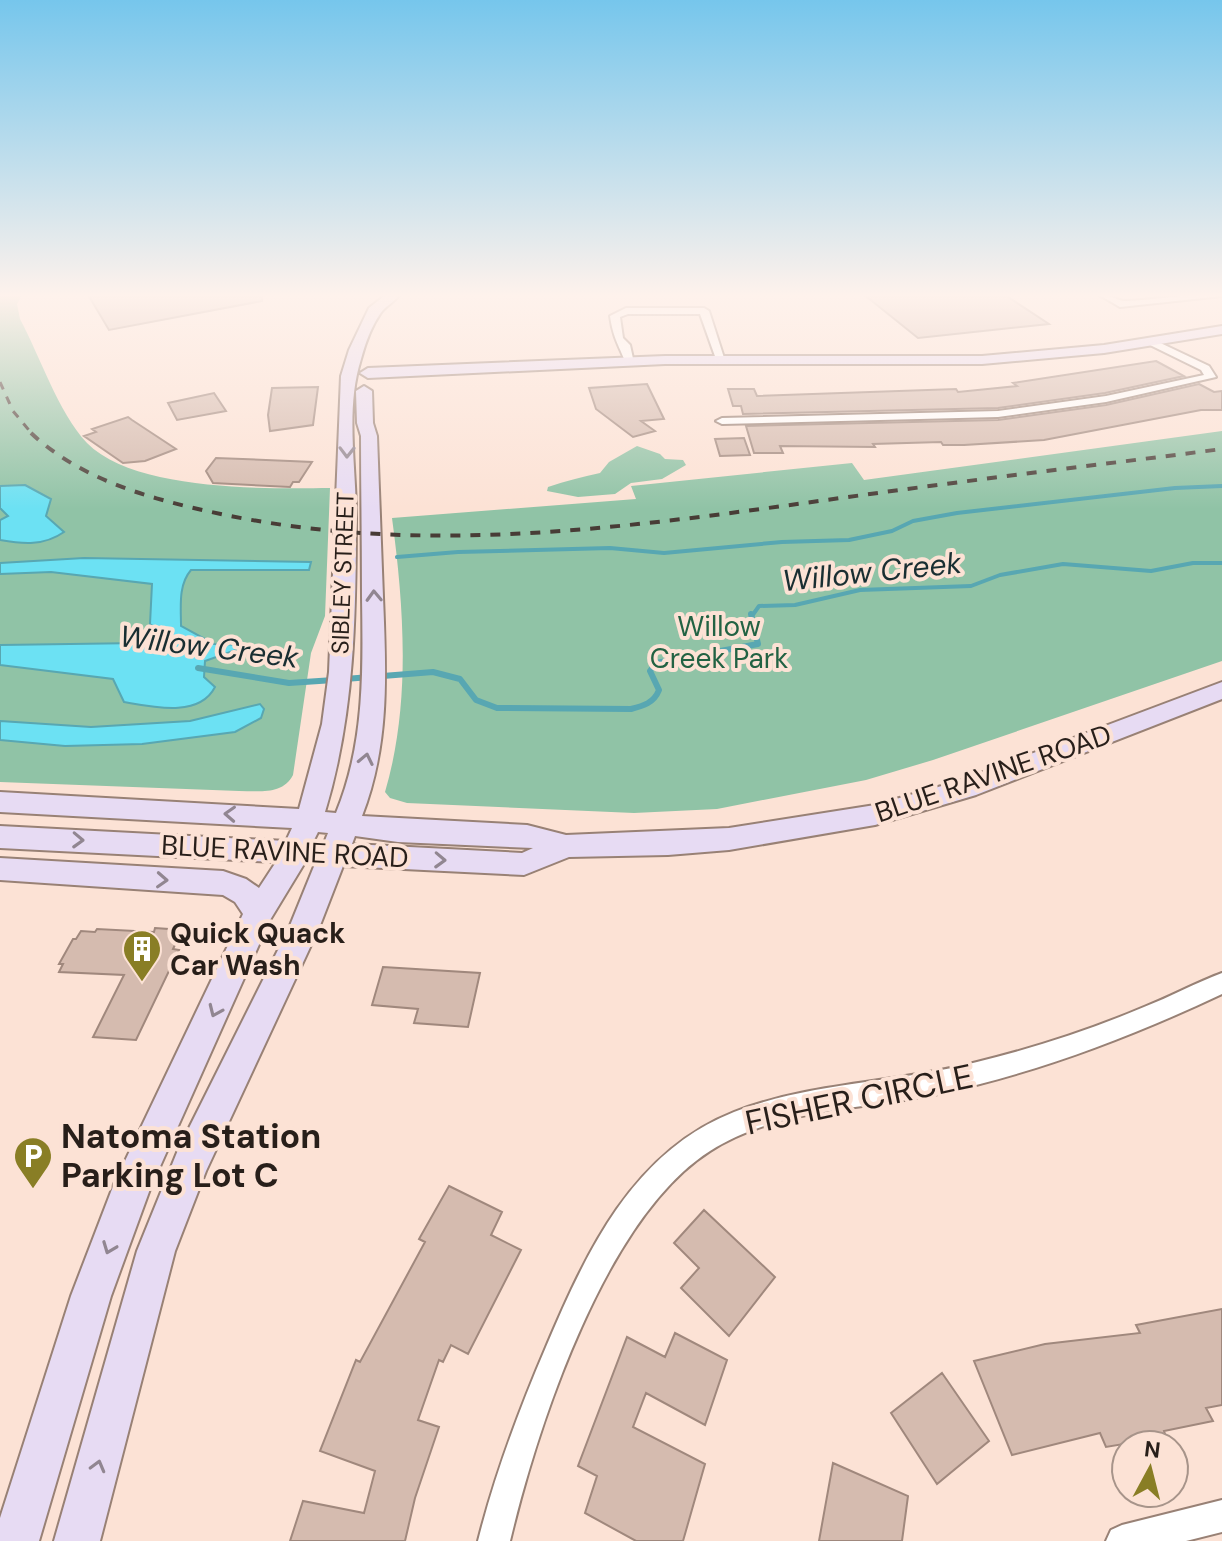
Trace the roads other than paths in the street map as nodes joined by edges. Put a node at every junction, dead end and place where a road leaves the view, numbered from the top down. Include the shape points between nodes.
1 (354, 365) edge
2 (460, 365) edge
3 (1199, 365) edge
4 (722, 421) dead end
5 (1222, 690) edge
6 (0, 802) edge
7 (308, 820) junction
8 (346, 824) junction
9 (0, 837) edge
10 (566, 846) junction
11 (294, 850) junction
12 (334, 853) junction
13 (0, 869) edge
14 (258, 914) junction
15 (1222, 983) edge
16 (1222, 1516) edge
17 (16, 1541) edge
18 (77, 1541) edge
19 (494, 1541) edge
20 (1122, 1541) edge

1 -> 7 street, SIBLEY STREET via 348,385 337,695 328,752
8 -> 2 street, SIBLEY STREET via 367,759 377,649 364,387 370,367
3 - 4 street via 1211,377 998,414
5 - 10 street, BLUE RAVINE ROAD via 967,788 875,815 729,839
7 -> 6 street, BLUE RAVINE ROAD
7 - 8 street, BLUE RAVINE ROAD
7 - 11 street, SIBLEY STREET
8 - 10 street, BLUE RAVINE ROAD via 527,836
8 - 12 street, SIBLEY STREET
9 -> 11 street, BLUE RAVINE ROAD
12 -> 10 street, BLUE RAVINE ROAD via 524,864
11 - 12 street, BLUE RAVINE ROAD
11 - 14 street, SIBLEY STREET
18 -> 12 street, SIBLEY STREET via 156,1251
13 -> 14 street via 223,883 240,888 254,901
14 -> 17 street, SIBLEY STREET via 133,1184 91,1296
15 - 19 street, FISHER CIRCLE via 1035,1058 884,1094 784,1110 736,1124 696,1146 663,1172 626,1213 603,1251 532,1413 508,1478
16 - 20 street

